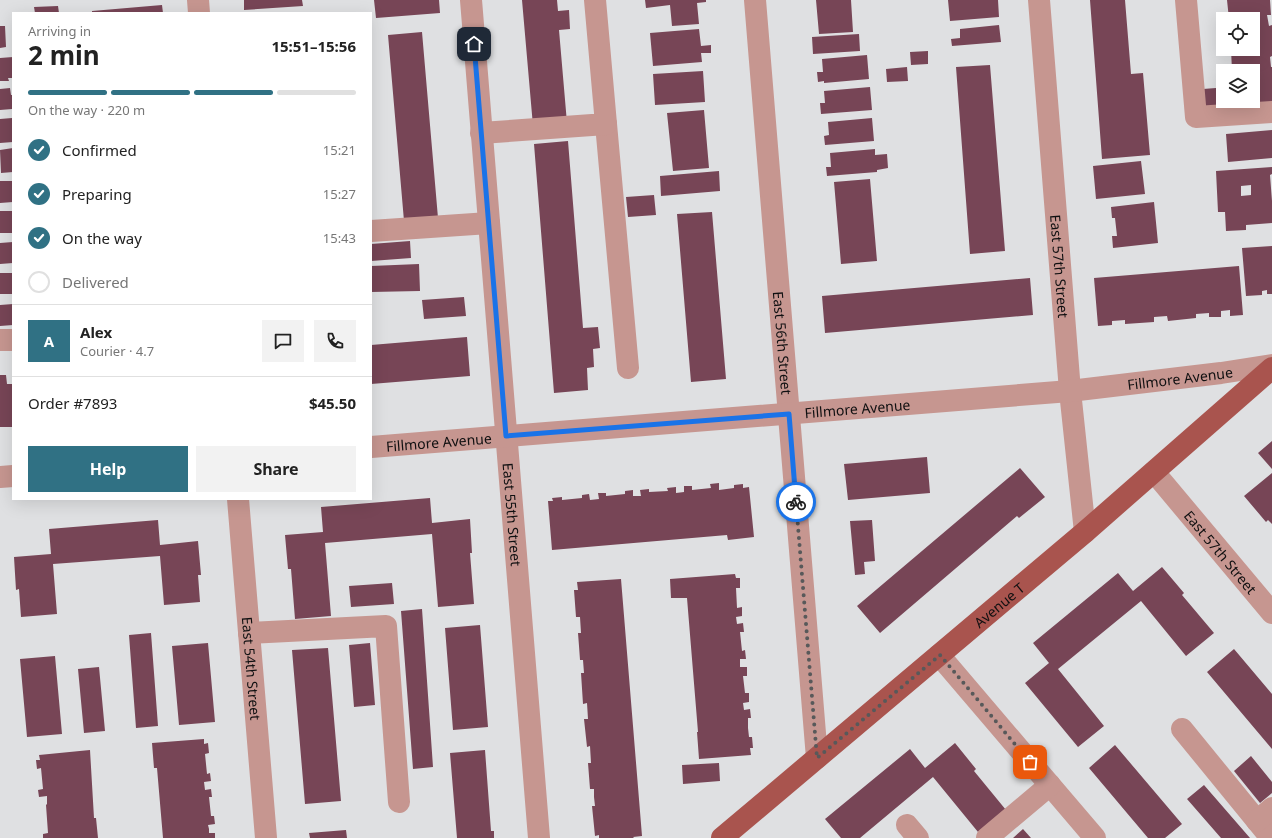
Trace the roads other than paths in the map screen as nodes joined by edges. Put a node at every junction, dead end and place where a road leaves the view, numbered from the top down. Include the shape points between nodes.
1 (198, 0) edge
2 (470, 0) edge
3 (595, 0) edge
4 (755, 0) edge
5 (1039, 0) edge
6 (1186, 0) edge
7 (199, 12) edge
8 (1272, 112) edge
9 (606, 124) junction
10 (481, 132) junction
11 (489, 223) junction
12 (372, 231) edge
13 (0, 340) edge
14 (12, 340) edge
15 (1272, 367) edge
16 (628, 368) dead end
17 (1070, 391) junction
18 (789, 414) junction
19 (506, 436) junction
20 (372, 447) edge
21 (1154, 472) junction
22 (12, 476) edge
23 (0, 477) edge
24 (238, 500) edge
25 (1085, 532) junction
26 (1272, 613) edge
27 (249, 634) junction
28 (940, 655) junction
29 (1182, 729) dead end
30 (817, 758) junction
31 (1050, 786) junction
32 (399, 802) dead end
33 (1264, 814) edge
34 (731, 835) edge
35 (266, 838) edge
36 (539, 838) edge
37 (987, 838) edge
38 (1095, 838) edge
39 (1271, 838) edge

1 - 7 street
2 - 10 street, East 55th Street
3 - 9 street
4 - 18 street, East 56th Street
5 - 17 street, East 57th Street
6 - 8 street via 1196,117
9 - 10 street
9 - 16 street
10 - 11 street, East 55th Street
11 - 12 street
11 - 19 street, East 55th Street
13 - 14 street
15 - 17 street, Fillmore Avenue
15 - 21 main road, Avenue T
17 - 18 street, Fillmore Avenue
17 - 25 street, East 57th Street
18 - 19 street, Fillmore Avenue
18 - 30 street, East 56th Street
19 - 20 street, Fillmore Avenue
19 - 36 street, East 55th Street
21 - 25 main road, Avenue T
21 - 26 street, East 57th Street
22 - 23 street
24 - 27 street, East 54th Street
25 - 28 main road, Avenue T
27 - 32 street via 386,626
27 - 35 street, East 54th Street
28 - 30 main road, Avenue T
28 - 31 street
29 - 33 street
30 - 34 main road, Avenue T
31 - 37 street
31 - 38 street
33 - 39 street

